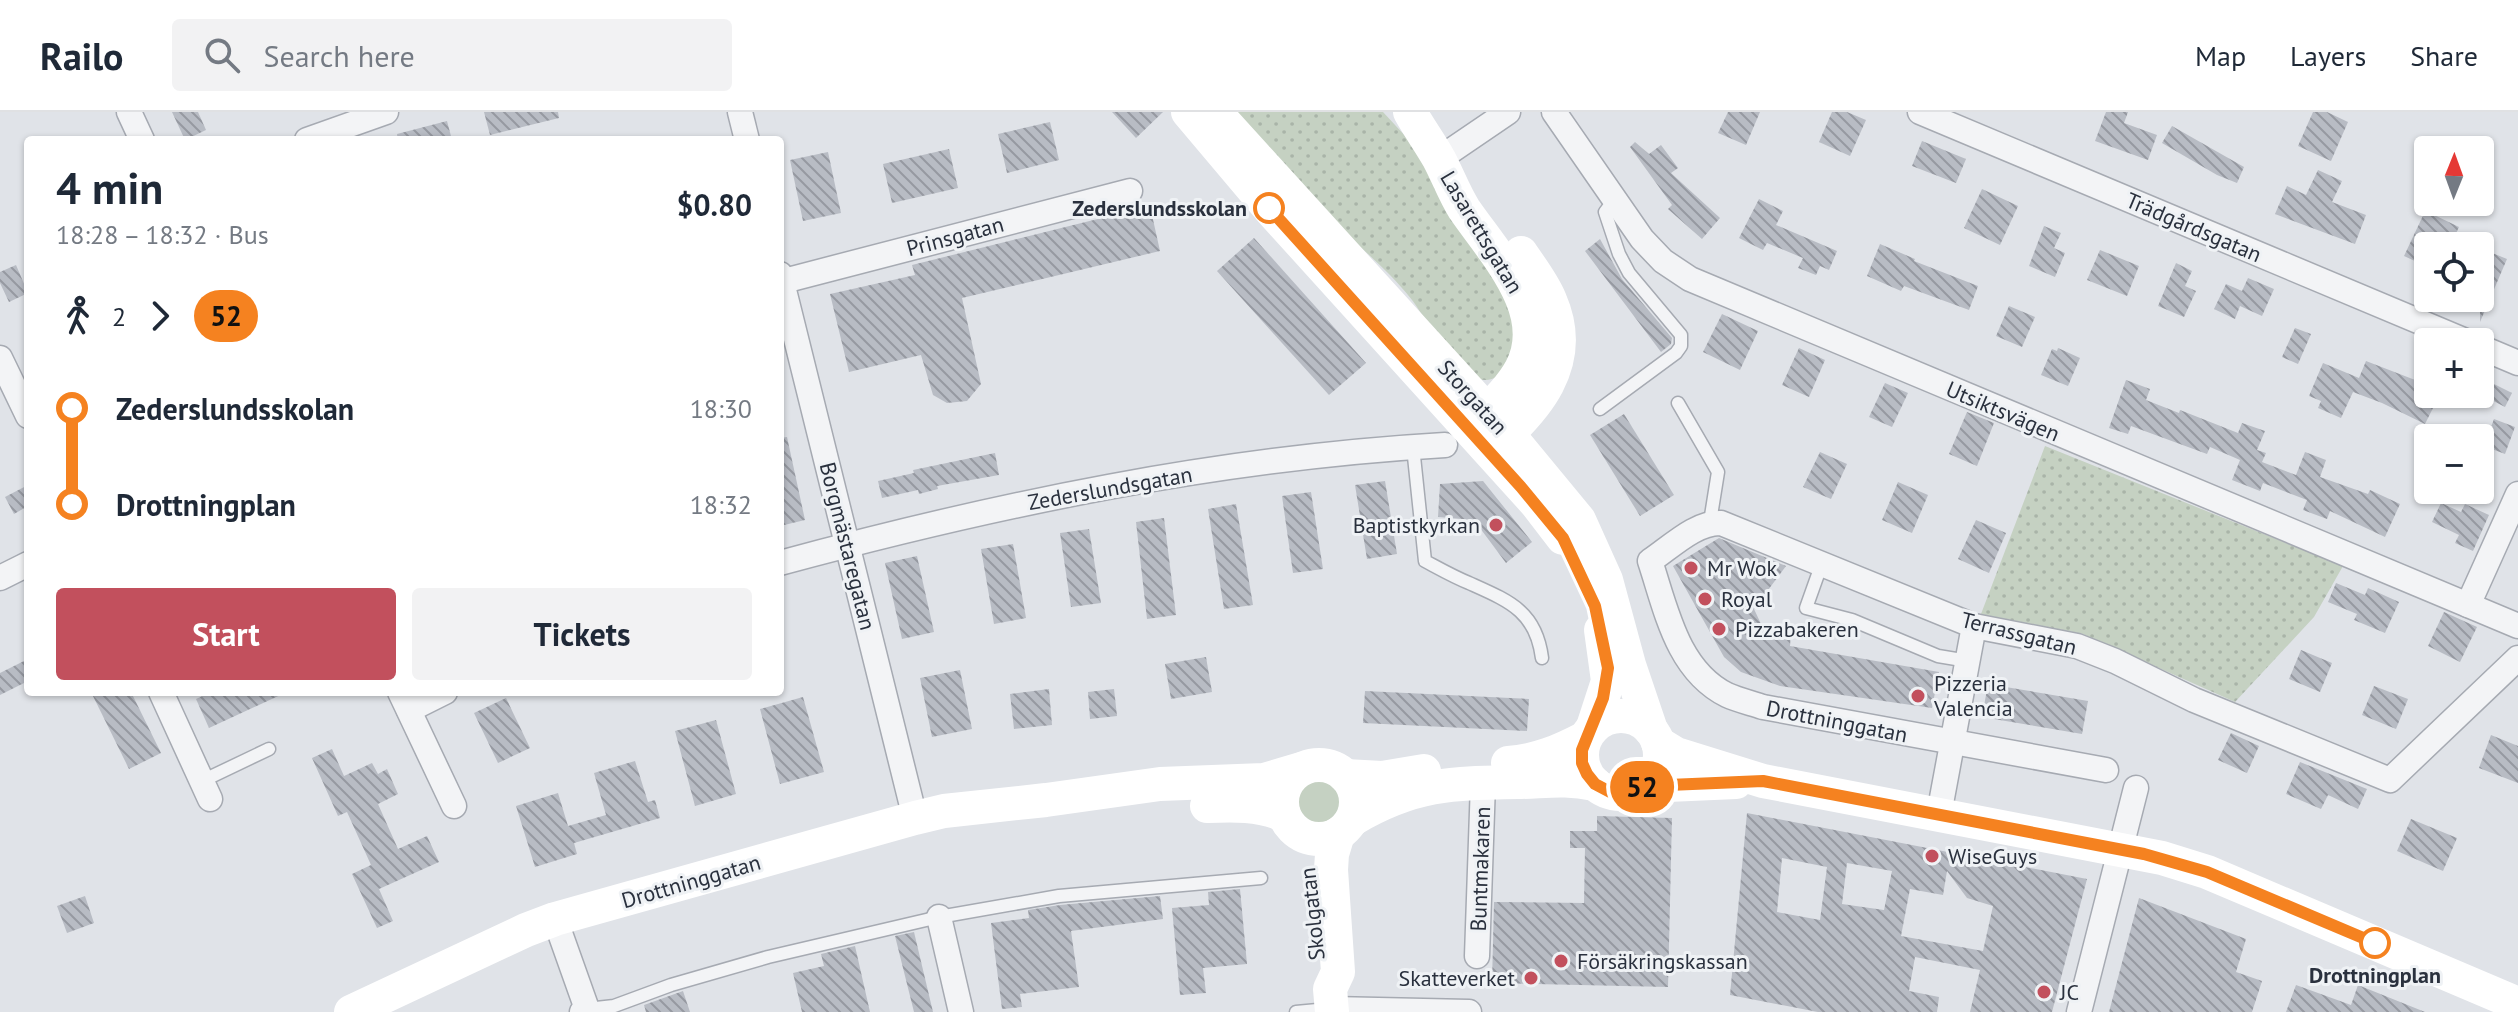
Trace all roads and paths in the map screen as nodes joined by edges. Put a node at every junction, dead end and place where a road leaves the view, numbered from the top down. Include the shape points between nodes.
1 (129, 112) edge
2 (386, 112) edge
3 (740, 112) edge
4 (1188, 112) edge
5 (1215, 112) edge
6 (1410, 112) edge
7 (1508, 112) edge
8 (1554, 112) edge
9 (1920, 112) edge
10 (140, 136) edge
11 (318, 136) edge
12 (746, 136) edge
13 (1439, 159) junction
14 (1130, 191) dead end
15 (1615, 199) junction
16 (784, 278) edge
17 (784, 291) edge
18 (2435, 328) edge
19 (2494, 353) edge
20 (0, 358) edge
21 (2518, 363) edge
22 (1678, 403) dead end
23 (24, 408) edge
24 (1600, 409) dead end
25 (1479, 434) junction
26 (1413, 447) junction
27 (2518, 494) edge
28 (1710, 522) junction
29 (849, 545) junction
30 (784, 562) edge
31 (1822, 563) junction
32 (24, 566) edge
33 (0, 578) edge
34 (2468, 605) junction
35 (1974, 626) junction
36 (2518, 626) edge
37 (1542, 658) dead end
38 (2518, 658) edge
39 (1968, 661) junction
40 (164, 696) edge
41 (427, 696) edge
42 (404, 701) edge
43 (1589, 732) junction
44 (1655, 736) junction
45 (1952, 742) junction
46 (269, 749) dead end
47 (1301, 769) junction
48 (2106, 770) dead end
49 (1345, 776) junction
50 (1763, 781) junction
51 (1483, 783) junction
52 (1595, 784) junction
53 (1645, 786) junction
54 (2136, 788) dead end
55 (206, 790) joint
56 (1046, 800) junction
57 (454, 806) dead end
58 (1939, 814) junction
59 (915, 818) junction
60 (1292, 825) junction
61 (1346, 826) junction
62 (2121, 849) junction
63 (1261, 878) dead end
64 (939, 917) junction
65 (555, 919) junction
66 (1477, 956) dead end
67 (1331, 1003) edge
68 (2518, 1004) edge
69 (584, 1010) edge
70 (351, 1012) edge
71 (961, 1012) edge
72 (1296, 1012) edge
73 (1469, 1012) edge
74 (2079, 1012) edge

1 - 10 street
2 - 11 street
3 - 12 street
4 - 25 main road, Storgatan via 1269,208
5 - 25 main road, Storgatan
6 - 13 main road, Lasarettsgatan
7 - 13 street
8 - 15 street, Utsiktsvägen
9 - 18 street, Trädgårdsgatan
13 - 25 main road, Lasarettsgatan via 1455,195 1521,293 1528,312 1523,366
14 - 16 street, Prinsgatan
15 - 24 lane via 1605,212 1619,254 1681,335 1681,346
15 - 34 street, Utsiktsvägen via 1663,261 1705,287
17 - 29 street, Borgmästaregatan
19 - 21 street
20 - 23 street
22 - 28 lane via 1718,472
25 - 26 street, Zederslundsgatan
25 - 43 main road, Storgatan via 1563,538 1595,606 1608,668
25 - 44 main road, Storgatan via 1579,520 1606,580
26 - 29 street, Zederslundsgatan via 1162,477
26 - 37 lane via 1425,561 1512,602 1539,637
27 - 34 street
28 - 31 street, Terrassgatan via 1734,526
28 - 45 street, Drottninggatan via 1650,561 1682,652 1701,677 1725,694 1763,707
29 - 30 street, Zederslundsgatan
29 - 59 street, Borgmästaregatan
31 - 35 street, Terrassgatan
31 - 39 lane via 1806,608 1852,620 1938,656
32 - 33 street
34 - 36 street, Utsiktsvägen
35 - 38 street, Terrassgatan via 2077,646 2390,780
35 - 39 street
39 - 45 street
40 - 55 street
41 - 42 street
42 - 57 street
43 - 44 main road via 1612,716 1623,715 1634,717
43 - 49 main road via 1553,754 1526,762 1449,766 1382,778
43 - 52 main road via 1582,763
44 - 50 main road via 1676,754
44 - 53 main road via 1660,752 1657,771
45 - 48 street, Drottninggatan
45 - 58 street
46 - 55 lane
47 - 49 main road via 1325,765
47 - 56 main road, Drottninggatan via 1264,780 1160,784
47 - 60 main road via 1284,789 1281,802
49 - 61 main road via 1356,796
50 - 53 main road
50 - 58 main road
51 - 52 main road via 1555,778
51 - 61 main road via 1402,794
51 - 66 street, Buntmakaren
52 - 53 main road via 1614,794
54 - 62 street
56 - 59 main road, Drottninggatan
56 - 60 main road, Drottninggatan via 1244,805 1267,808
58 - 62 main road
59 - 65 main road, Drottninggatan
60 - 61 main road via 1320,840
60 - 67 main road, Skolgatan via 1308,864 1319,974
61 - 67 main road, Skolgatan via 1332,854 1338,972
62 - 68 main road via 2207,872
62 - 74 street
63 - 64 lane via 1059,896
64 - 69 lane via 768,957 614,1006
64 - 71 street
65 - 69 street
65 - 70 main road, Drottninggatan
67 - 72 lane
67 - 73 street

